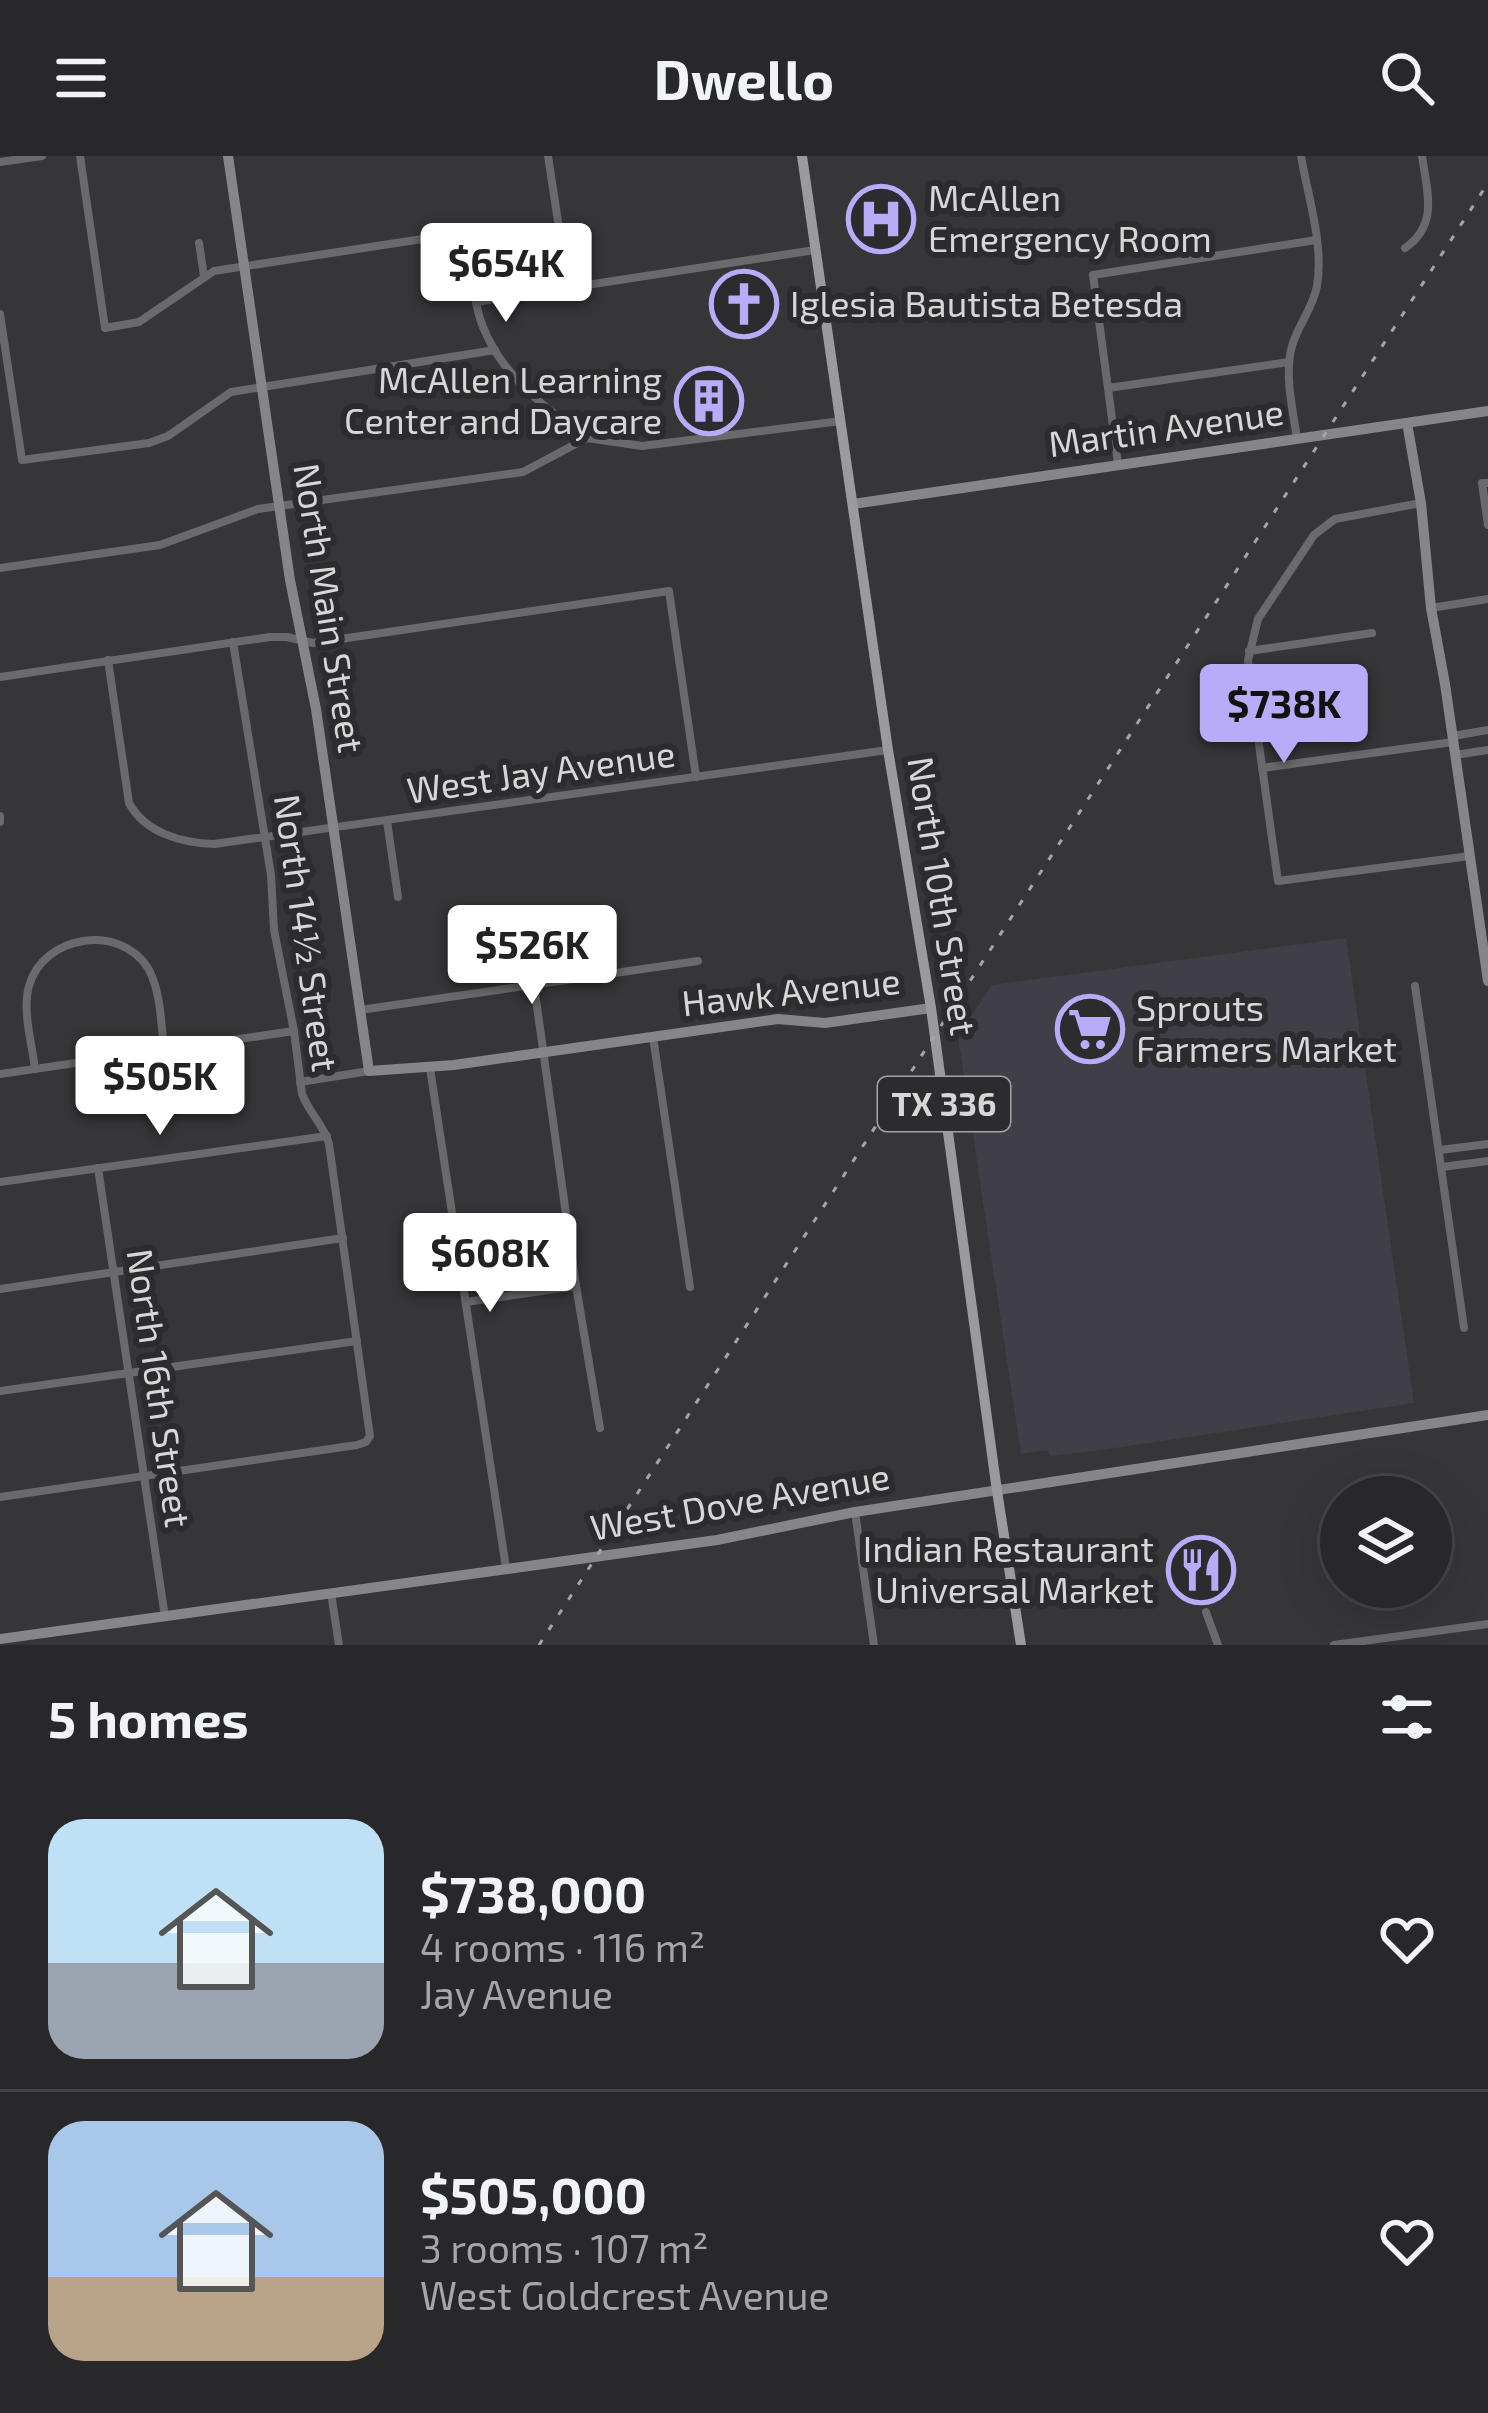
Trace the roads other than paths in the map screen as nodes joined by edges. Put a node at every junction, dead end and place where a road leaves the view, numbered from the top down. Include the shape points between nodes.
1 (42, 156) edge
2 (80, 156) edge
3 (228, 156) edge
4 (548, 156) edge
5 (802, 156) edge
6 (1301, 156) edge
7 (1422, 156) edge
8 (0, 162) edge
9 (1316, 240) junction
10 (199, 243) dead end
11 (1405, 248) dead end
12 (814, 250) junction
13 (244, 265) junction
14 (204, 276) junction
15 (568, 287) junction
16 (476, 302) junction
17 (0, 314) edge
18 (495, 350) junction
19 (1289, 362) junction
20 (262, 386) junction
21 (1108, 388) junction
22 (1488, 411) edge
23 (841, 421) junction
24 (1407, 423) junction
25 (587, 438) junction
26 (1297, 439) junction
27 (1118, 464) junction
28 (1485, 483) edge
29 (1421, 503) junction
30 (853, 504) junction
31 (280, 506) junction
32 (1488, 525) edge
33 (0, 568) edge
34 (1488, 599) edge
35 (1431, 608) junction
36 (1372, 633) dead end
37 (232, 642) junction
38 (303, 642) junction
39 (1249, 651) junction
40 (108, 660) junction
41 (0, 677) edge
42 (1488, 730) edge
43 (1454, 744) junction
44 (888, 750) junction
45 (1488, 750) edge
46 (1262, 768) junction
47 (696, 777) junction
48 (387, 821) junction
49 (334, 828) junction
50 (265, 837) junction
51 (1470, 856) junction
52 (398, 897) dead end
53 (698, 961) dead end
54 (1488, 981) edge
55 (534, 985) junction
56 (1415, 986) dead end
57 (931, 1008) junction
58 (360, 1010) junction
59 (294, 1031) junction
60 (653, 1037) junction
61 (164, 1050) junction
62 (544, 1053) junction
63 (430, 1068) junction
64 (35, 1069) junction
65 (369, 1071) junction
66 (0, 1074) edge
67 (301, 1082) junction
68 (327, 1136) junction
69 (1488, 1144) edge
70 (1440, 1150) junction
71 (1488, 1161) edge
72 (98, 1168) junction
73 (1442, 1168) junction
74 (0, 1182) edge
75 (343, 1238) junction
76 (115, 1271) junction
77 (576, 1286) junction
78 (690, 1287) dead end
79 (0, 1289) edge
80 (466, 1302) junction
81 (1464, 1328) dead end
82 (357, 1341) junction
83 (128, 1373) junction
84 (0, 1391) edge
85 (1488, 1415) edge
86 (599, 1428) dead end
87 (143, 1478) junction
88 (997, 1491) junction
89 (0, 1497) edge
90 (855, 1512) junction
91 (506, 1568) junction
92 (331, 1593) junction
93 (1206, 1612) dead end
94 (165, 1617) junction
95 (1488, 1624) edge
96 (0, 1639) edge
97 (34, 1640) edge
98 (339, 1645) edge
99 (874, 1645) edge
100 (1021, 1645) edge
101 (1218, 1645) edge
102 (1334, 1645) edge

1 - 8 street
2 - 14 street via 105,328 139,322
3 - 13 street, North Main Street
4 - 15 street
5 - 12 main road, North 10th Street / TX 336
6 - 9 street
7 - 11 street via 1428,221
9 - 19 street via 1318,282
9 - 21 street via 1093,274
10 - 14 street
12 - 15 street
12 - 23 main road, North 10th Street / TX 336
13 - 14 street
13 - 16 street via 442,236 467,256
13 - 20 street, North Main Street
15 - 16 street
16 - 18 street
17 - 20 street via 22,460 149,443 232,392
18 - 20 street
18 - 25 street via 516,381
19 - 21 street
19 - 26 street
20 - 31 street, North Main Street
21 - 27 street
22 - 24 street, Martin Avenue
23 - 25 street via 642,446
23 - 30 main road, North 10th Street / TX 336
24 - 26 street, Martin Avenue
24 - 29 street
25 - 31 street via 523,472
26 - 27 street, Martin Avenue
27 - 30 street, Martin Avenue
28 - 32 street
29 - 35 street
29 - 39 street via 1335,519 1314,535 1258,619
30 - 44 main road, North 10th Street / TX 336
31 - 33 street via 160,545
31 - 38 street, North Main Street
34 - 35 street
35 - 43 street
36 - 39 street
37 - 38 street
37 - 40 street
37 - 50 street, North 14½ Street
38 - 47 street via 669,591
38 - 49 street, North Main Street
39 - 46 street
40 - 41 street
40 - 50 street, West Jay Avenue via 136,817 201,844
42 - 43 street
43 - 45 street
43 - 46 street
43 - 51 street
44 - 47 street, West Jay Avenue
44 - 57 main road, North 10th Street / TX 336
46 - 51 street via 1278,881
47 - 48 street, West Jay Avenue
48 - 49 street, West Jay Avenue
48 - 52 street
49 - 50 street, West Jay Avenue
49 - 58 street, North Main Street
50 - 59 street, North 14½ Street
51 - 54 street
53 - 55 street
55 - 58 street
55 - 62 street
56 - 70 street
57 - 60 street, Hawk Avenue
57 - 88 main road, North 10th Street / TX 336
58 - 65 street, North Main Street
59 - 61 street
59 - 67 street, North 14½ Street
60 - 62 street, Hawk Avenue
60 - 78 street
61 - 64 street
61 - 64 street via 145,964 115,943 76,943 44,958 29,986
62 - 63 street, Hawk Avenue
62 - 77 street
63 - 65 street, Hawk Avenue
63 - 80 street
64 - 66 street
65 - 67 street, Hawk Avenue
67 - 68 street, North 14½ Street
68 - 72 street
68 - 75 street, North 14½ Street
69 - 70 street
70 - 73 street
71 - 73 street
72 - 74 street
72 - 76 street, North 16th Street
73 - 81 street
75 - 76 street
75 - 82 street, North 14½ Street
76 - 79 street
76 - 83 street, North 16th Street
77 - 80 street
77 - 86 street
80 - 91 street
82 - 83 street
82 - 87 street, North 14½ Street via 369,1440
83 - 84 street
83 - 87 street, North 16th Street
85 - 88 street, West Dove Avenue
87 - 89 street
87 - 94 street, North 16th Street
88 - 90 street, West Dove Avenue
88 - 100 main road, North 10th Street / TX 336
90 - 91 street, West Dove Avenue
90 - 99 street
91 - 92 street, West Dove Avenue
92 - 94 street, West Dove Avenue
92 - 98 street
93 - 101 street
94 - 97 street, West Dove Avenue
95 - 102 street
96 - 97 street, West Dove Avenue

